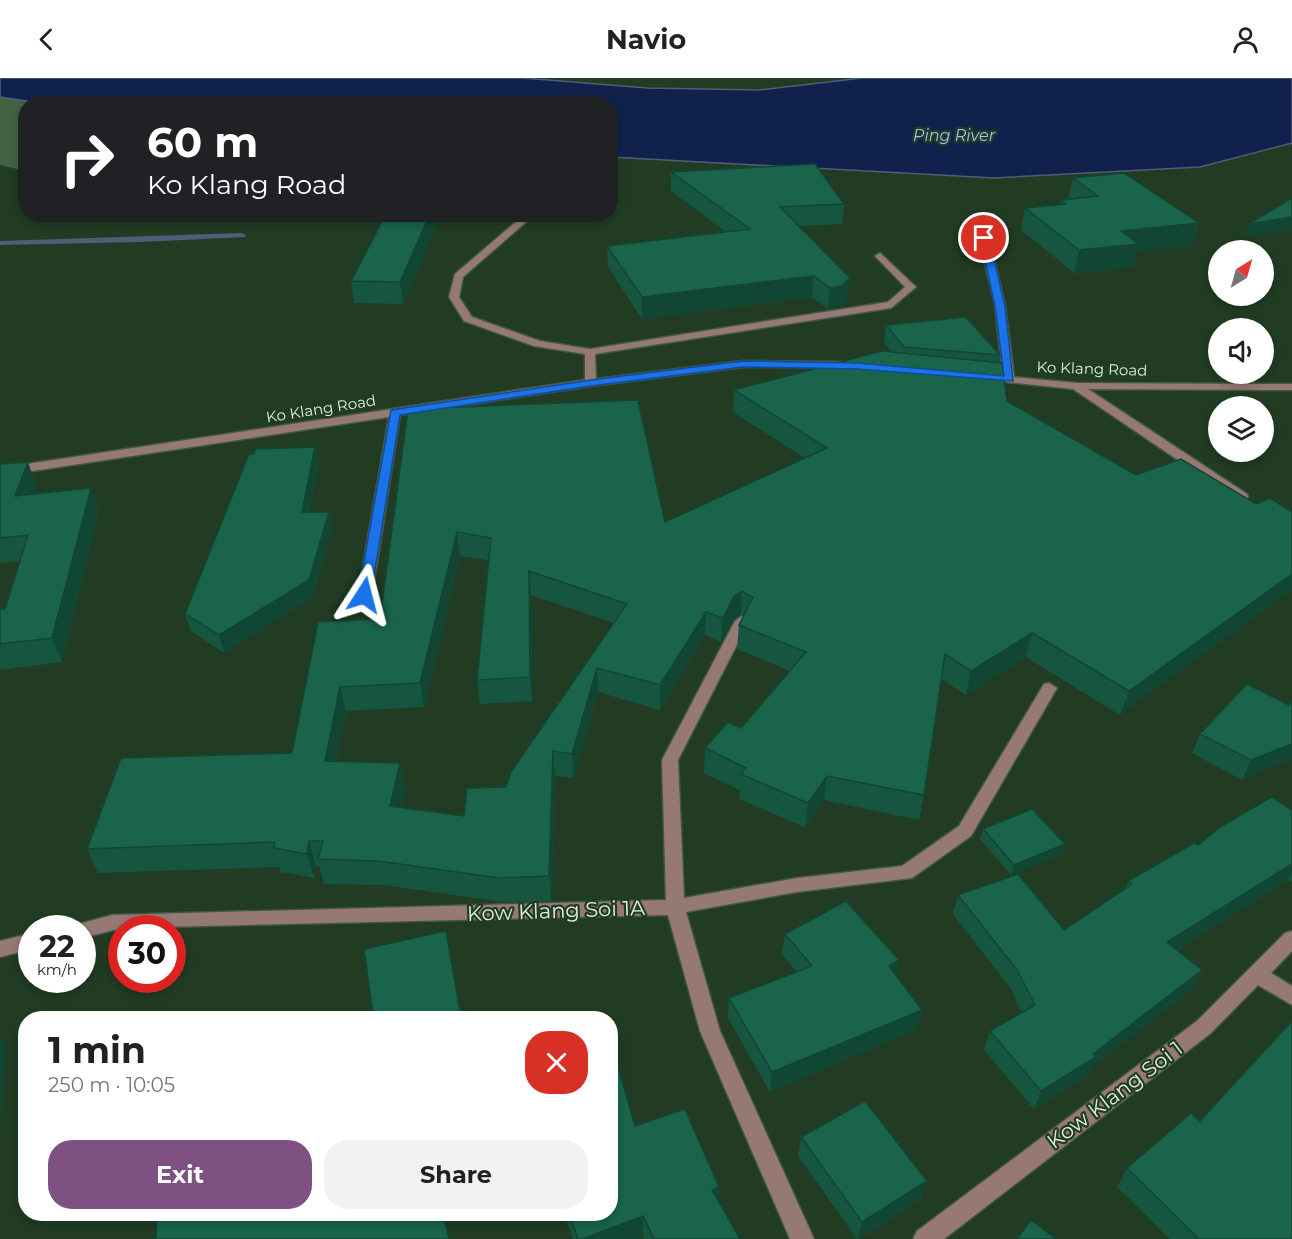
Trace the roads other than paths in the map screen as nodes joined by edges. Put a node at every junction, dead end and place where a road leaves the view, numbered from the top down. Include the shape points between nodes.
1 (522, 222) edge
2 (984, 238) dead end
3 (880, 255) dead end
4 (590, 352) junction
5 (857, 366) edge
6 (975, 376) edge
7 (1009, 379) junction
8 (591, 383) junction
9 (1077, 386) junction
10 (1292, 387) edge
11 (395, 413) junction
12 (0, 472) edge
13 (1253, 504) edge
14 (378, 614) edge
15 (742, 621) edge
16 (1049, 688) dead end
17 (675, 907) junction
18 (96, 927) edge
19 (1292, 939) edge
20 (18, 944) edge
21 (0, 949) edge
22 (1257, 974) junction
23 (1292, 997) edge
24 (802, 1239) edge
25 (926, 1239) edge

1 - 4 street via 458,276 454,297 468,319 538,344
2 - 7 street via 1000,306
3 - 4 street via 911,287 891,305
4 - 8 street
5 - 8 street, Ko Klang Road via 743,364
6 - 7 street, Ko Klang Road
7 - 9 street, Ko Klang Road
8 - 11 street, Ko Klang Road
9 - 10 street, Ko Klang Road
9 - 13 street
11 - 12 street, Ko Klang Road
11 - 14 street via 364,595
15 - 17 street via 670,760
16 - 17 street, Kow Klang Soi 1A via 965,831 906,873 797,885
17 - 18 street, Kow Klang Soi 1A via 112,923
17 - 24 street via 710,1031
19 - 22 street, Kow Klang Soi 1
20 - 21 street
22 - 23 street
22 - 25 street, Kow Klang Soi 1 via 1204,1027

